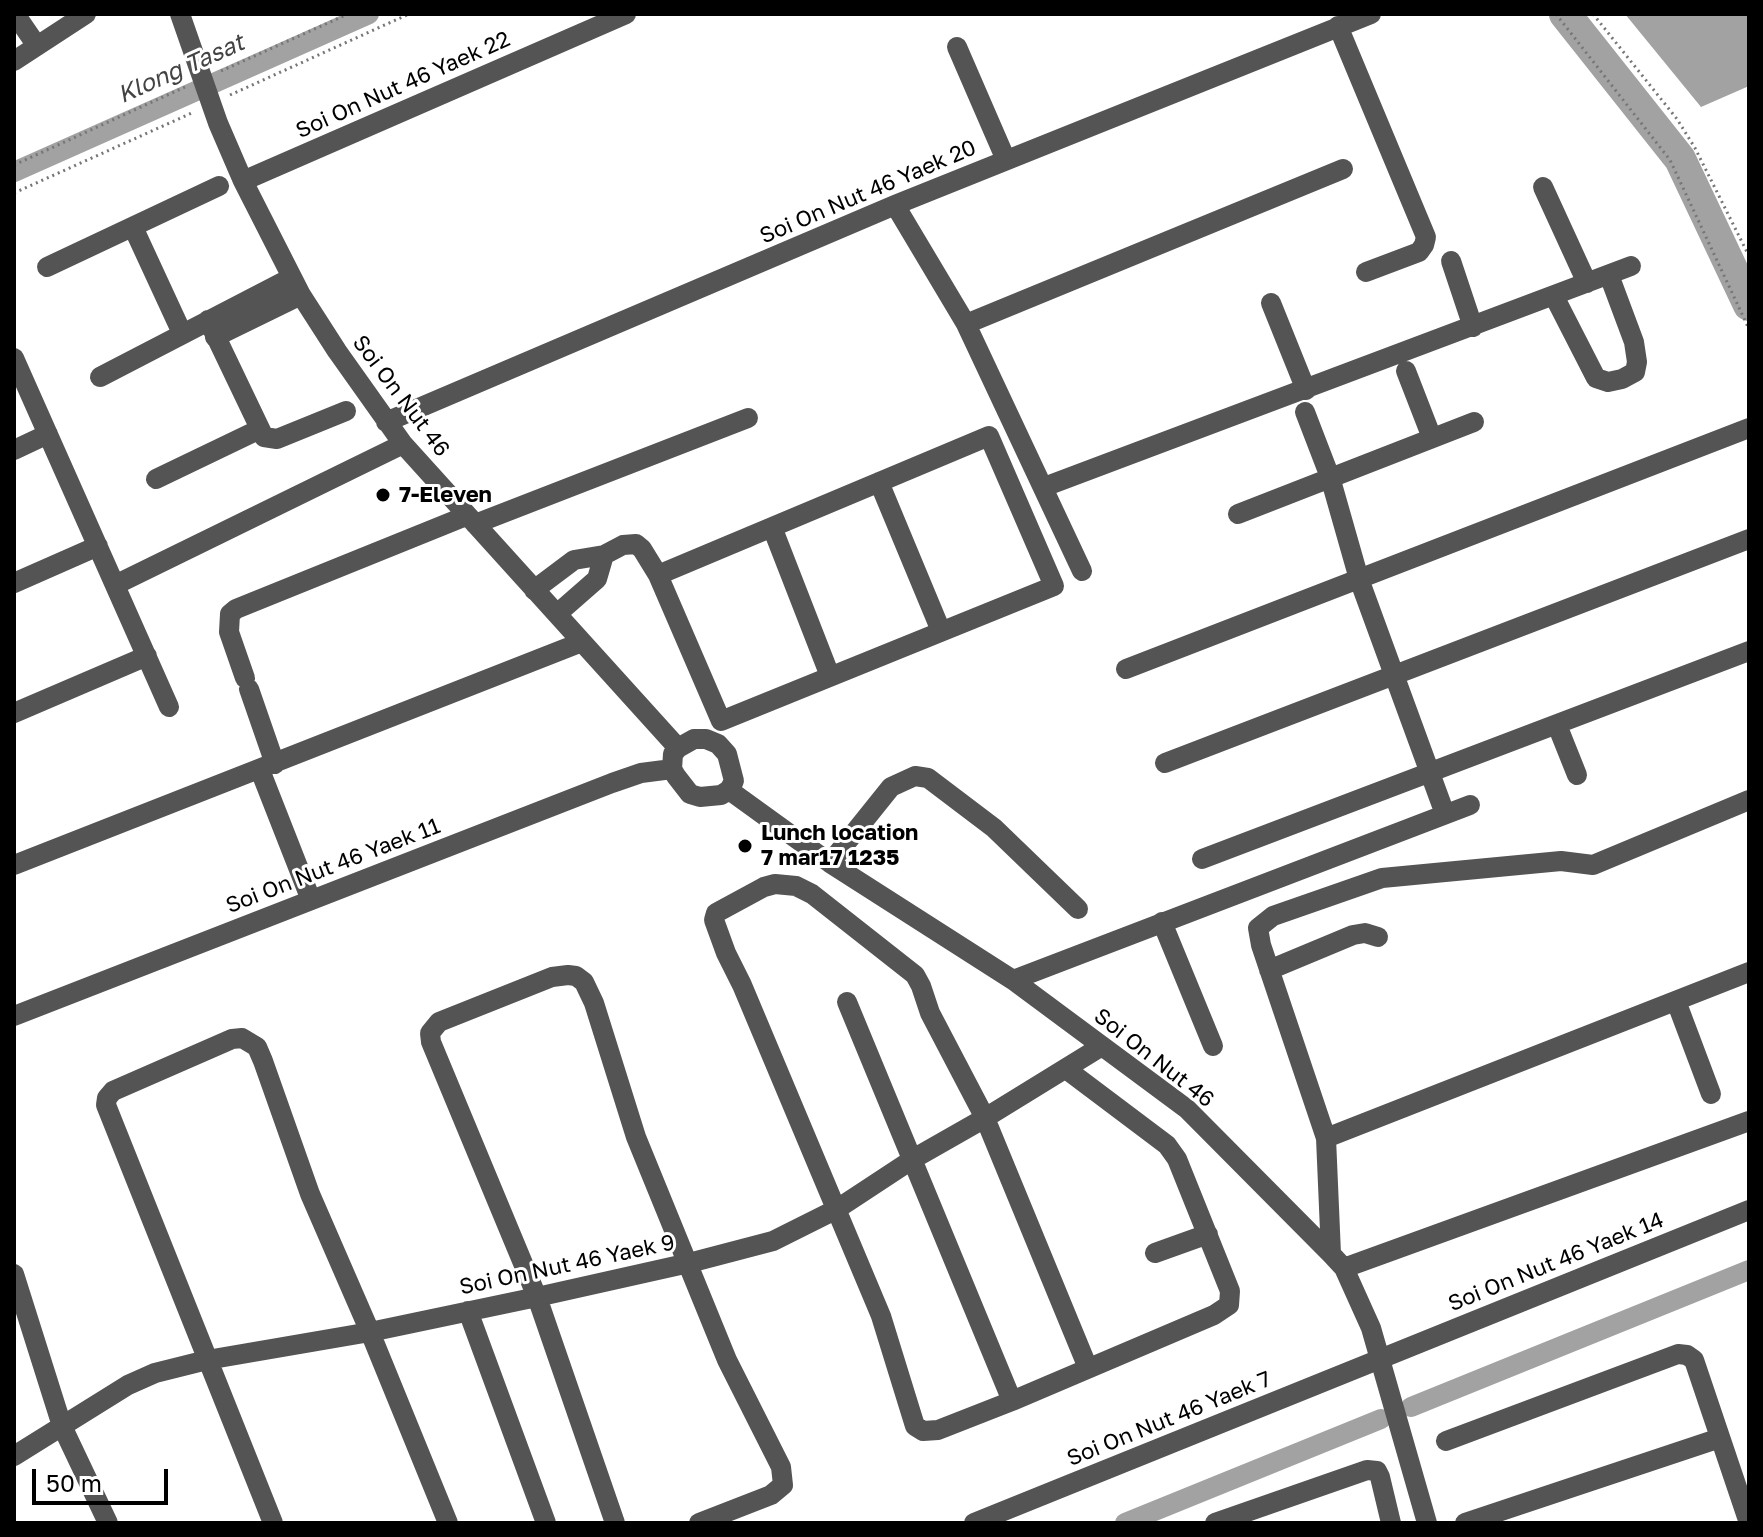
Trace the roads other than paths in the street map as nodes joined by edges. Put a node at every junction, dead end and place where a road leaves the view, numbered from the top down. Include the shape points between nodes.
1 (15, 14) edge
2 (86, 14) edge
3 (180, 14) edge
4 (626, 14) edge
5 (1369, 14) edge
6 (1338, 26) junction
7 (37, 46) junction
8 (957, 47) dead end
9 (14, 61) edge
10 (1006, 160) junction
11 (1343, 169) dead end
12 (243, 181) junction
13 (219, 186) dead end
14 (1543, 187) dead end
15 (895, 205) junction
16 (133, 227) junction
17 (1451, 261) dead end
18 (1631, 266) dead end
19 (47, 267) dead end
20 (1366, 272) dead end
21 (1609, 275) junction
22 (1587, 283) junction
23 (296, 286) junction
24 (1554, 296) junction
25 (1271, 303) dead end
26 (966, 324) junction
27 (1473, 327) junction
28 (212, 328) junction
29 (182, 333) junction
30 (14, 358) edge
31 (1406, 371) dead end
32 (100, 377) dead end
33 (1306, 390) junction
34 (346, 411) dead end
35 (1305, 412) dead end
36 (748, 418) dead end
37 (386, 422) junction
38 (1474, 422) dead end
39 (1749, 428) edge
40 (258, 430) junction
41 (48, 434) junction
42 (1432, 438) junction
43 (403, 444) junction
44 (14, 450) edge
45 (1330, 477) junction
46 (156, 479) dead end
47 (879, 482) junction
48 (1044, 487) junction
49 (1238, 514) dead end
50 (471, 520) junction
51 (772, 527) junction
52 (1749, 539) edge
53 (98, 546) junction
54 (604, 555) junction
55 (1082, 571) dead end
56 (658, 575) junction
57 (1359, 579) junction
58 (14, 583) edge
59 (115, 585) junction
60 (534, 590) junction
61 (557, 614) junction
62 (941, 631) junction
63 (582, 642) junction
64 (1749, 651) edge
65 (147, 656) junction
66 (1126, 669) dead end
67 (830, 676) junction
68 (1393, 676) junction
69 (169, 707) dead end
70 (14, 713) edge
71 (1557, 725) junction
72 (678, 748) junction
73 (1165, 763) dead end
74 (268, 767) junction
75 (672, 769) junction
76 (1428, 774) junction
77 (1577, 775) dead end
78 (729, 790) junction
79 (1749, 800) edge
80 (1470, 805) dead end
81 (1445, 814) junction
82 (1202, 859) dead end
83 (830, 863) junction
84 (14, 865) edge
85 (311, 900) junction
86 (1078, 909) dead end
87 (1162, 922) junction
88 (1378, 937) dead end
89 (1269, 970) junction
90 (1749, 972) edge
91 (1013, 980) junction
92 (1676, 1001) junction
93 (847, 1002) dead end
94 (14, 1016) edge
95 (1102, 1046) junction
96 (1213, 1046) dead end
97 (1066, 1069) junction
98 (1711, 1094) dead end
99 (985, 1118) junction
100 (1749, 1121) edge
101 (1326, 1138) junction
102 (913, 1159) junction
103 (837, 1209) junction
104 (1749, 1210) edge
105 (1208, 1234) junction
106 (1155, 1253) dead end
107 (1338, 1261) junction
108 (689, 1263) junction
109 (14, 1274) edge
110 (537, 1297) junction
111 (468, 1311) junction
112 (370, 1332) junction
113 (1381, 1359) junction
114 (207, 1360) junction
115 (1088, 1368) junction
116 (1012, 1401) junction
117 (62, 1426) junction
118 (1720, 1438) junction
119 (1446, 1441) dead end
120 (14, 1456) edge
121 (1500, 1517) edge
122 (108, 1523) edge
123 (273, 1523) edge
124 (448, 1523) edge
125 (546, 1523) edge
126 (615, 1523) edge
127 (699, 1523) edge
128 (974, 1523) edge
129 (1215, 1523) edge
130 (1391, 1523) edge
131 (1427, 1523) edge
132 (1465, 1523) edge
133 (1749, 1523) edge

1 - 7 street
2 - 7 street
3 - 12 street, Soi On Nut 46
4 - 12 street, Soi On Nut 46 Yaek 22
5 - 6 street, Soi On Nut 46 Yaek 20
6 - 10 street, Soi On Nut 46 Yaek 20
6 - 20 street via 1426,237 1419,252
7 - 9 street
8 - 10 street
10 - 15 street, Soi On Nut 46 Yaek 20
11 - 26 street
12 - 23 street, Soi On Nut 46
13 - 16 street
14 - 22 street
15 - 26 street
15 - 37 street, Soi On Nut 46 Yaek 20
16 - 19 street
16 - 29 street
17 - 27 street
18 - 21 street
21 - 22 street
21 - 24 street via 1637,362 1635,372 1622,379 1596,378
22 - 24 street
23 - 28 street
23 - 37 street, Soi On Nut 46
24 - 27 street
25 - 33 street
26 - 48 street
27 - 33 street
28 - 29 street
28 - 40 street
29 - 32 street
30 - 41 street
31 - 42 street
33 - 48 street
34 - 40 street via 277,439
35 - 45 street
36 - 50 street
37 - 43 street, Soi On Nut 46
38 - 42 street
39 - 57 street
40 - 46 street
41 - 44 street
41 - 53 street
42 - 45 street
43 - 50 street, Soi On Nut 46
43 - 59 street
45 - 49 street
45 - 57 street
47 - 51 street
47 - 62 street
47 - 62 street via 989,436 1054,586
48 - 55 street
50 - 60 street, Soi On Nut 46
50 - 74 street via 230,614 229,632
51 - 56 street
51 - 67 street
52 - 68 street
53 - 58 street
53 - 59 street
54 - 56 street via 636,544
54 - 60 street via 574,560
54 - 61 street via 597,579
56 - 67 street via 721,721
57 - 66 street
57 - 68 street
59 - 65 street
60 - 61 street, Soi On Nut 46
61 - 63 street, Soi On Nut 46
62 - 67 street
63 - 72 street, Soi On Nut 46
63 - 74 street
64 - 71 street
65 - 69 street
65 - 70 street
68 - 73 street
68 - 76 street
71 - 76 street
71 - 77 street
72 - 75 street
72 - 78 street via 694,739 718,744 732,767
74 - 84 street
74 - 85 street
75 - 78 street via 690,794 713,797
75 - 85 street, Soi On Nut 46 Yaek 11 via 612,783
76 - 81 street
76 - 82 street
78 - 83 street, Soi On Nut 46
79 - 89 street via 1593,865 1561,861 1382,878 1300,906 1258,928
80 - 81 street
81 - 87 street
83 - 86 street via 891,787 915,776 928,778 994,828
83 - 91 street, Soi On Nut 46
85 - 94 street, Soi On Nut 46 Yaek 11
87 - 91 street
87 - 96 street
88 - 89 street via 1353,935
89 - 101 street
90 - 92 street
91 - 95 street, Soi On Nut 46
92 - 98 street
92 - 101 street
93 - 102 street
95 - 97 street, Soi On Nut 46 Yaek 9
95 - 107 street, Soi On Nut 46 via 1187,1109
97 - 99 street, Soi On Nut 46 Yaek 9
97 - 105 street via 1167,1145
99 - 102 street, Soi On Nut 46 Yaek 9
99 - 103 street via 915,975 796,886 764,887 720,909 716,928
99 - 115 street
100 - 107 street
101 - 107 street
102 - 103 street, Soi On Nut 46 Yaek 9
102 - 116 street
103 - 108 street, Soi On Nut 46 Yaek 9 via 773,1241
103 - 116 street via 881,1316 915,1426 938,1430
104 - 113 street, Soi On Nut 46 Yaek 14
105 - 106 street
105 - 115 street via 1230,1291 1229,1305
107 - 113 street, Soi On Nut 46 via 1357,1294
108 - 110 street, Soi On Nut 46 Yaek 9
108 - 110 street via 636,1137 584,982 576,976 552,977 439,1022 430,1033
108 - 127 street via 727,1360 781,1467 783,1485 771,1495
109 - 117 street
110 - 111 street, Soi On Nut 46 Yaek 9
110 - 126 street
111 - 112 street, Soi On Nut 46 Yaek 9
111 - 125 street
112 - 114 street, Soi On Nut 46 Yaek 9
112 - 114 street via 310,1194 257,1047 242,1038 232,1039 107,1098 108,1114
112 - 124 street
113 - 128 street, Soi On Nut 46 Yaek 7
113 - 131 street, Soi On Nut 46
114 - 117 street, Soi On Nut 46 Yaek 9 via 128,1385
114 - 123 street
115 - 116 street
117 - 120 street, Soi On Nut 46 Yaek 9
117 - 122 street
118 - 119 street via 1694,1360 1678,1354
118 - 121 street
118 - 133 street
121 - 132 street
129 - 130 street via 1367,1470 1380,1477

